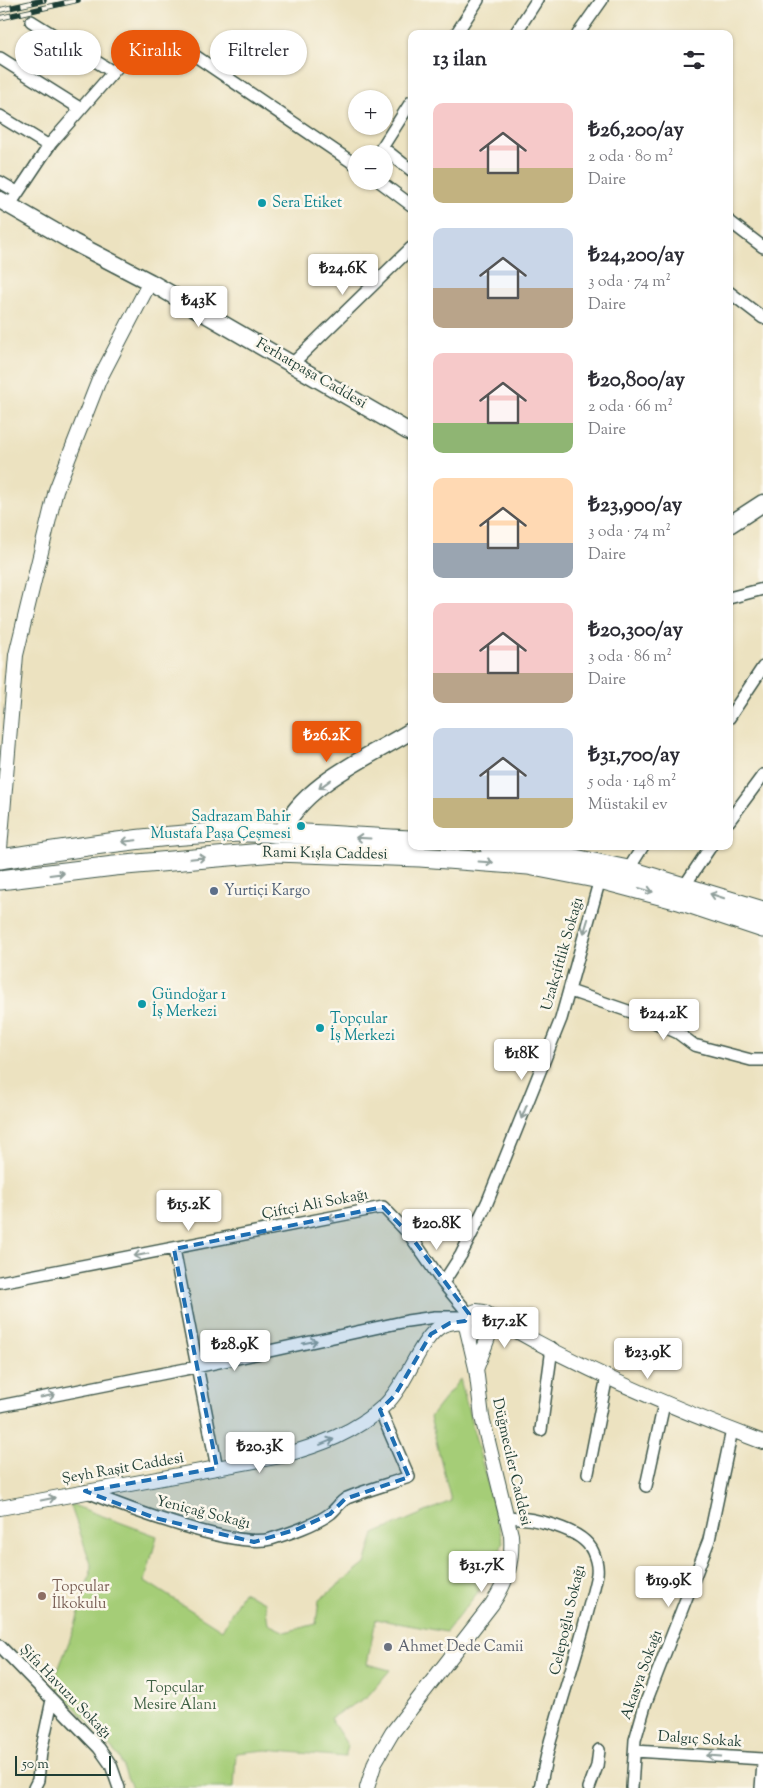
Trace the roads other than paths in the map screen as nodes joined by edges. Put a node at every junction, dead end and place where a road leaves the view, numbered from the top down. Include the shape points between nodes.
1 (478, 0) edge
2 (537, 0) edge
3 (602, 0) edge
4 (31, 21) dead end
5 (459, 30) edge
6 (518, 30) edge
7 (581, 30) edge
8 (0, 58) edge
9 (200, 59) edge
10 (111, 71) edge
11 (111, 74) edge
12 (408, 107) edge
13 (81, 109) junction
14 (0, 116) edge
15 (384, 145) edge
16 (50, 146) junction
17 (393, 159) edge
18 (348, 160) edge
19 (408, 168) edge
20 (0, 182) edge
21 (390, 190) edge
22 (9, 199) edge
23 (408, 203) edge
24 (733, 224) edge
25 (763, 247) edge
26 (408, 251) edge
27 (150, 282) junction
28 (733, 295) edge
29 (763, 318) edge
30 (293, 363) junction
31 (408, 431) edge
32 (763, 502) edge
33 (733, 522) edge
34 (763, 590) edge
35 (733, 597) edge
36 (763, 667) edge
37 (733, 712) edge
38 (408, 733) edge
39 (763, 775) edge
40 (733, 816) edge
41 (282, 833) junction
42 (408, 840) edge
43 (77, 848) junction
44 (0, 849) edge
45 (547, 850) edge
46 (640, 850) edge
47 (708, 850) edge
48 (298, 851) junction
49 (0, 859) edge
50 (628, 870) junction
51 (80, 871) junction
52 (600, 879) junction
53 (0, 880) edge
54 (685, 885) junction
55 (763, 911) edge
56 (763, 928) edge
57 (570, 991) junction
58 (763, 1060) edge
59 (174, 1249) junction
60 (0, 1282) edge
61 (443, 1283) junction
62 (491, 1318) junction
63 (467, 1321) junction
64 (488, 1333) junction
65 (526, 1336) junction
66 (552, 1348) junction
67 (196, 1367) junction
68 (476, 1368) junction
69 (607, 1376) junction
70 (664, 1404) junction
71 (0, 1406) edge
72 (380, 1410) junction
73 (541, 1430) dead end
74 (732, 1430) junction
75 (763, 1442) edge
76 (217, 1468) junction
77 (588, 1473) dead end
78 (646, 1486) dead end
79 (85, 1492) junction
80 (0, 1508) edge
81 (508, 1517) junction
82 (0, 1646) edge
83 (52, 1700) junction
84 (599, 1750) dead end
85 (635, 1751) junction
86 (763, 1759) edge
87 (763, 1764) edge
88 (34, 1788) edge
89 (119, 1788) edge
90 (367, 1788) edge
91 (540, 1788) edge
92 (589, 1788) edge
93 (632, 1788) edge
94 (761, 1788) edge

1 - 5 street
2 - 6 street
3 - 7 street
4 - 10 street
8 - 13 street
9 - 18 street
11 - 13 street
12 - 15 street
13 - 16 street
14 - 16 street
16 - 22 street
17 - 19 street
20 - 22 street
21 - 23 street
22 - 27 main road, Ferhatpaşa Caddesi via 73,242
24 - 25 street
26 - 30 street
27 - 30 main road, Ferhatpaşa Caddesi
27 - 44 street via 99,380 56,490 16,655
28 - 29 street
30 - 31 main road, Ferhatpaşa Caddesi
32 - 33 main road
34 - 35 street
36 - 37 street
38 -> 41 main road via 326,782 294,810
39 - 40 street
42 -> 41 main road, Rami Kışla Caddesi
41 -> 43 main road, Rami Kışla Caddesi via 206,834
41 - 48 main road
43 - 49 main road, Rami Kışla Caddesi
43 - 51 main road via 82,855
45 - 50 main road
46 - 50 street
47 - 54 street
51 -> 48 main road, Rami Kışla Caddesi
48 -> 52 main road, Rami Kışla Caddesi via 528,865
50 - 54 main road
53 -> 51 main road, Rami Kışla Caddesi
52 -> 56 main road, Rami Kışla Caddesi
52 -> 57 street, Uzakçiftlik Sokağı
55 -> 54 main road
57 - 58 street via 634,1013 678,1033 694,1045 751,1060
57 -> 61 street, Uzakçiftlik Sokağı via 487,1203
59 -> 60 street, Çiftçi Ali Sokağı
61 -> 59 street, Çiftçi Ali Sokağı via 409,1234 383,1207
59 - 67 street
61 - 63 street, Çiftçi Ali Sokağı
62 - 63 street via 480,1311
62 - 64 street via 492,1327
62 - 65 street
63 - 64 street via 474,1336
67 -> 63 street via 407,1321 435,1317
63 - 68 street, Düğmeciler Caddesi
63 - 72 street, Şeyh Raşit Caddesi via 450,1323 431,1334 396,1395
64 - 65 street
64 - 68 street
65 - 66 street
66 - 69 street
66 - 73 street
71 -> 67 street
67 - 76 street
68 - 81 street, Düğmeciler Caddesi via 482,1417
69 - 70 street
69 - 77 street
70 - 74 street
70 - 78 street
76 -> 72 street, Şeyh Raşit Caddesi via 280,1456 324,1443 350,1432
72 - 79 street, Yeniçağ Sokağı via 409,1477 345,1499 330,1514 270,1539 254,1542 224,1536 155,1518
74 - 75 street
74 - 85 street, Akasya Sokağı via 708,1540 646,1702
76 - 79 street, Şeyh Raşit Caddesi
80 -> 79 street, Şeyh Raşit Caddesi
81 - 90 street, Düğmeciler Caddesi via 512,1552 502,1589 392,1733 375,1762
81 - 91 street, Celepoğlu Sokağı via 574,1533 593,1550 597,1562 593,1591 552,1733
82 - 83 street, Şifa Havuzu Sokağı
83 - 88 street
83 - 89 street, Şifa Havuzu Sokağı via 99,1748 111,1765
84 - 92 street
86 -> 85 street, Dalgıç Sokak
85 - 93 street, Akasya Sokağı
87 - 94 street

